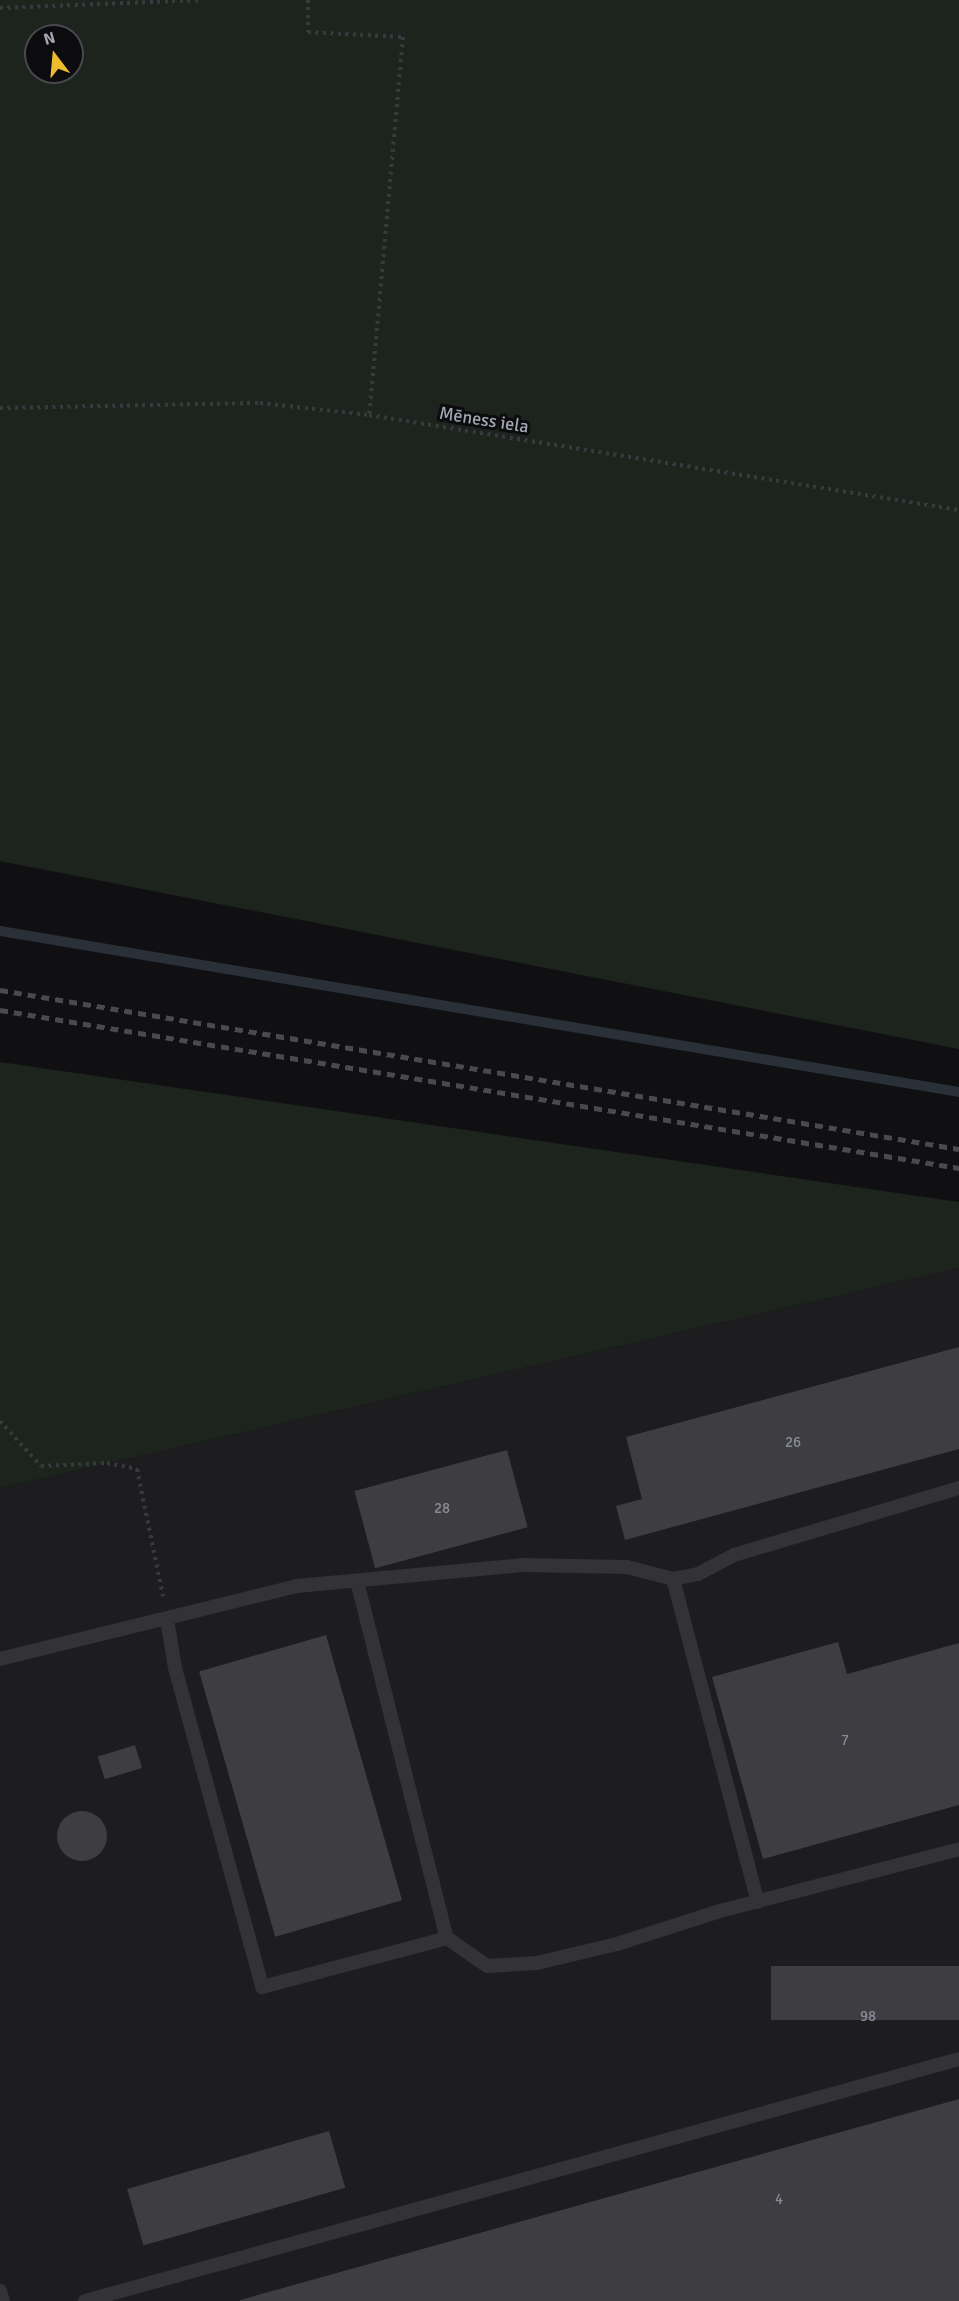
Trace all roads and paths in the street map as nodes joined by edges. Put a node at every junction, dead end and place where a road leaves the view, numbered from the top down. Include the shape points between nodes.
1 (202, 0) edge
2 (309, 0) edge
3 (0, 8) edge
4 (0, 408) edge
5 (369, 415) junction
6 (959, 510) edge
7 (0, 1421) edge
8 (959, 1488) edge
9 (673, 1580) junction
10 (357, 1581) junction
11 (167, 1619) junction
12 (0, 1659) edge
13 (959, 1849) edge
14 (758, 1902) junction
15 (447, 1938) junction
16 (959, 2060) edge
17 (0, 2291) edge
18 (3, 2301) edge
19 (85, 2301) edge

1 - 3 path
2 - 5 path via 308,32 403,37
4 - 5 path, Mēness iela via 260,403
5 - 6 path, Mēness iela
7 - 11 path via 41,1466 107,1463 137,1469
8 - 9 lane via 734,1555 699,1574
9 - 10 lane via 627,1567 522,1565
9 - 14 lane
10 - 11 lane via 297,1586
10 - 15 lane
11 - 12 lane
11 - 15 lane via 175,1668 262,1988
13 - 14 lane
14 - 15 lane via 537,1963 487,1966
16 - 19 lane
17 - 18 lane

